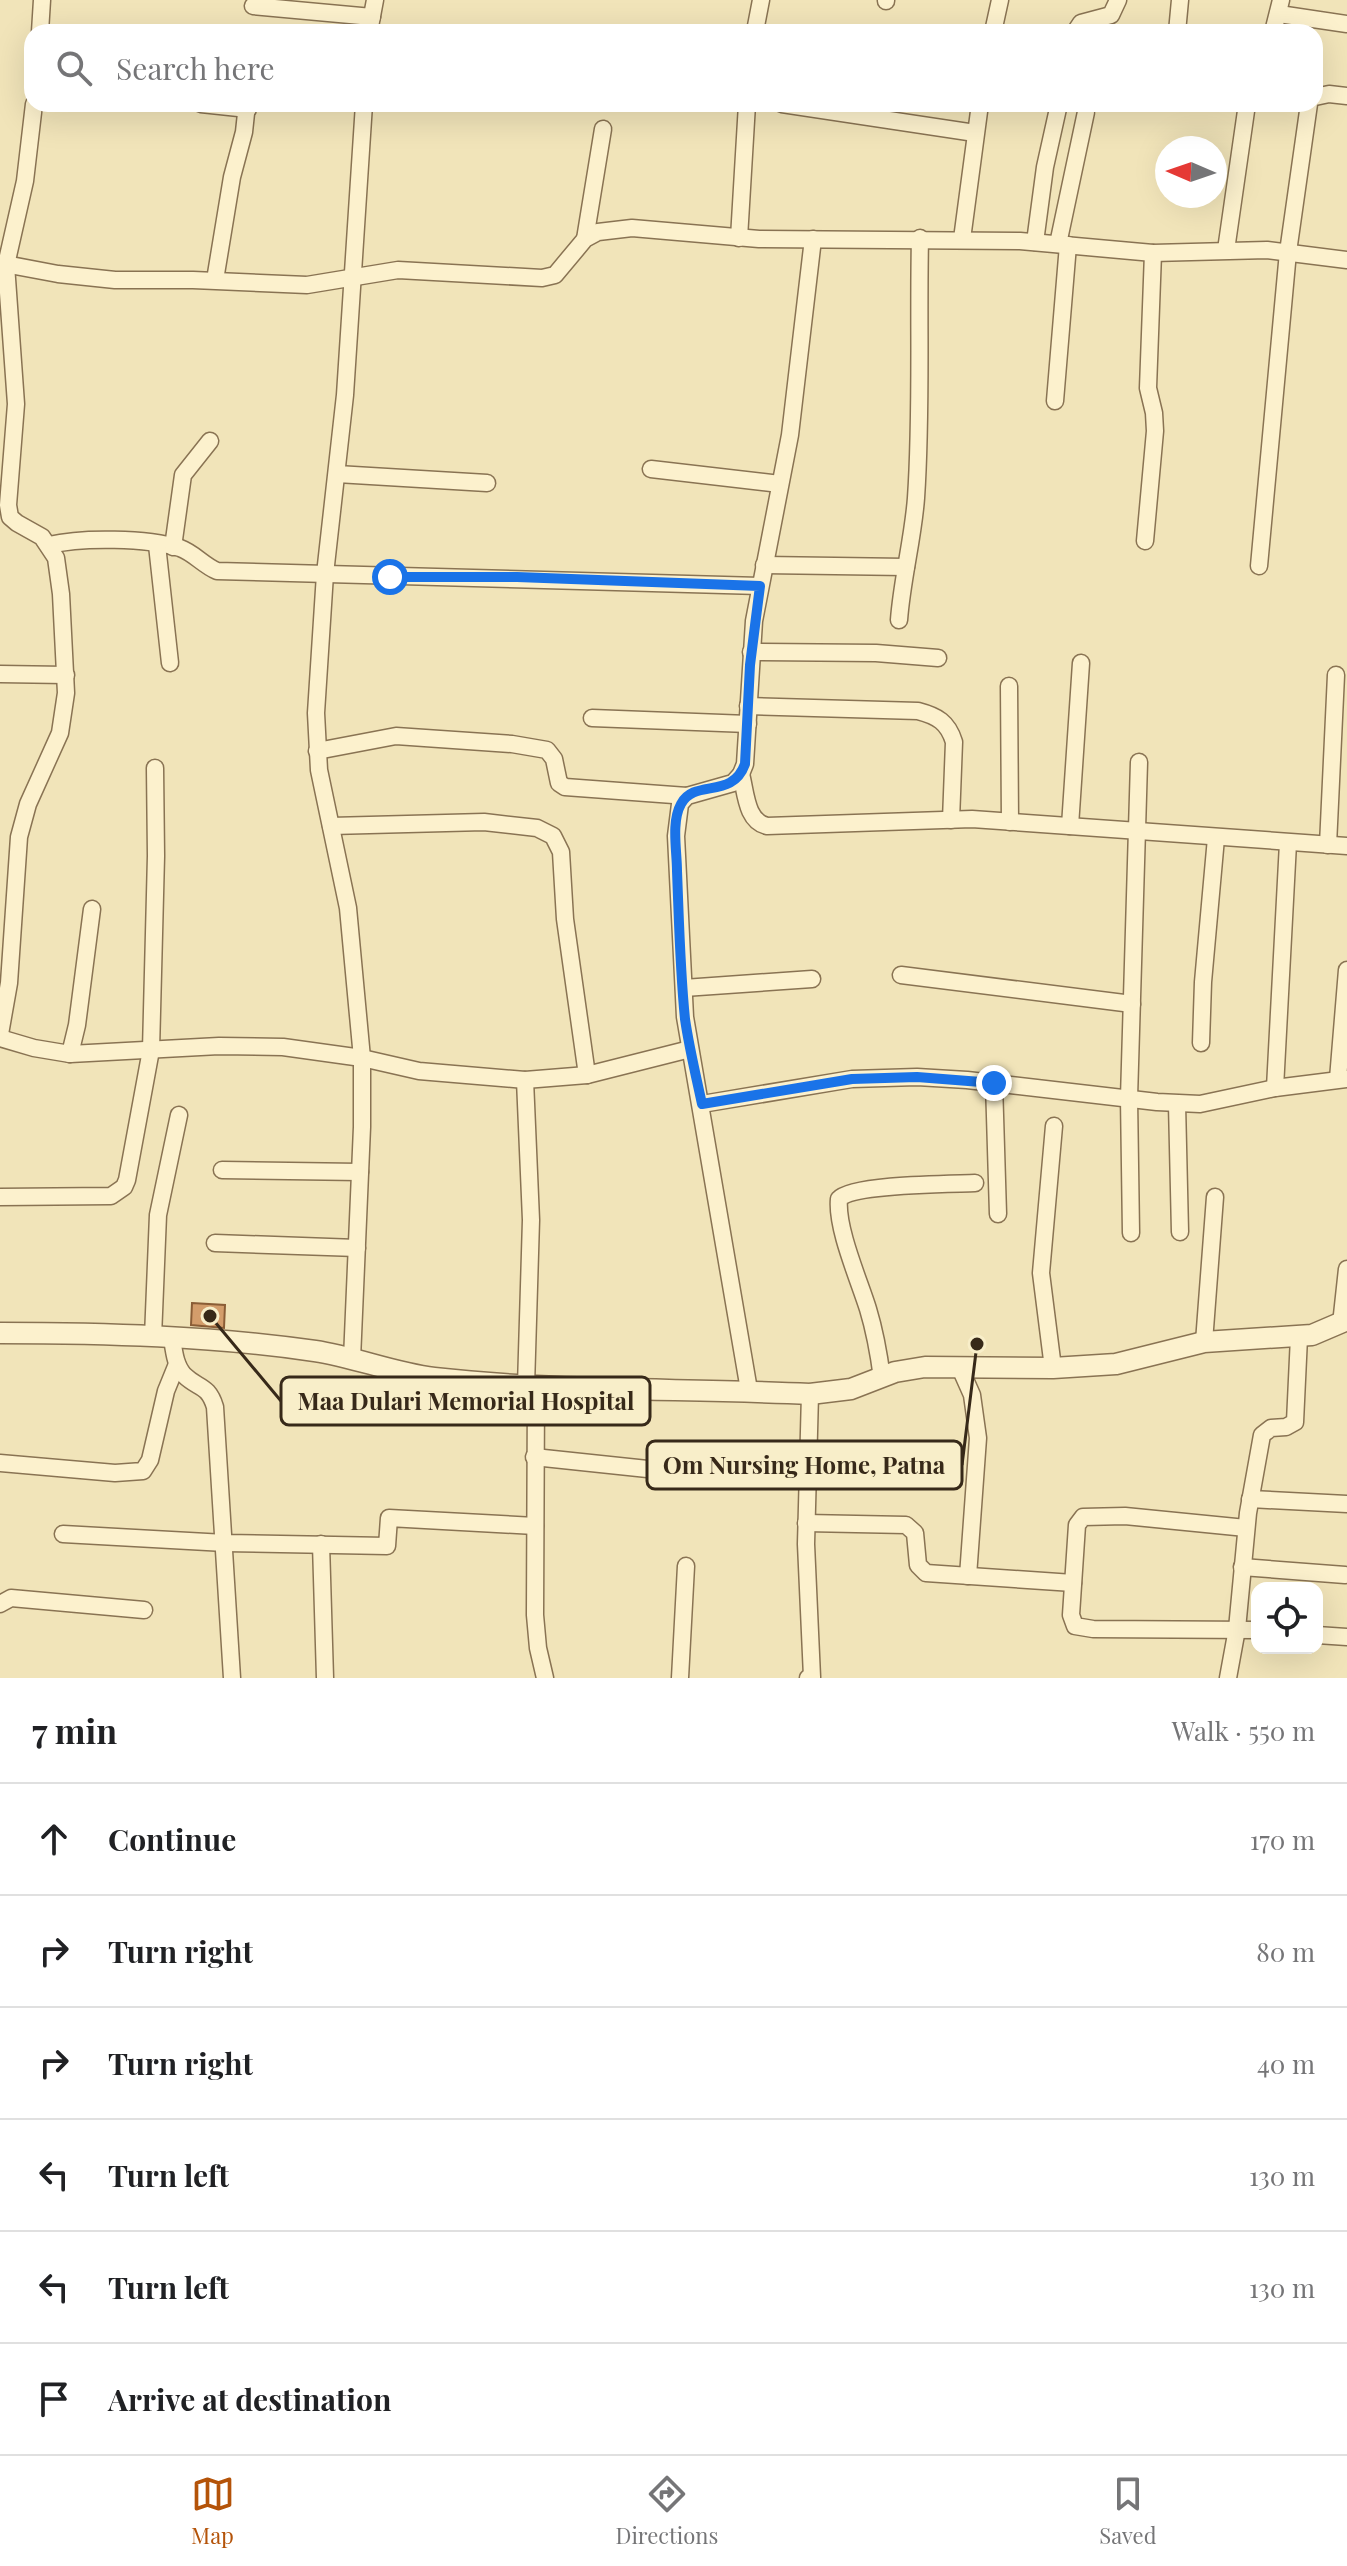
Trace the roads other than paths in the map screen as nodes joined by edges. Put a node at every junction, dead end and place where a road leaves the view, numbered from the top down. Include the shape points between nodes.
1 (42, 0) edge
2 (761, 0) edge
3 (1000, 0) edge
4 (1118, 0) edge
5 (1180, 0) edge
6 (253, 6) dead end
7 (1280, 7) edge
8 (372, 16) edge
9 (40, 24) edge
10 (756, 24) edge
11 (995, 24) edge
12 (1080, 24) edge
13 (1178, 24) edge
14 (1347, 24) edge
15 (1323, 95) edge
16 (1347, 96) edge
17 (33, 112) edge
18 (247, 112) edge
19 (363, 112) edge
20 (747, 112) edge
21 (835, 112) edge
22 (979, 112) edge
23 (1057, 112) edge
24 (1086, 112) dead end
25 (1246, 112) edge
26 (1308, 112) edge
27 (603, 129) dead end
28 (975, 133) junction
29 (739, 238) junction
30 (920, 238) junction
31 (585, 239) junction
32 (813, 239) junction
33 (962, 239) junction
34 (1035, 242) junction
35 (1063, 244) junction
36 (1226, 250) junction
37 (1288, 252) junction
38 (1153, 253) junction
39 (1347, 260) edge
40 (3, 264) edge
41 (352, 278) junction
42 (215, 280) junction
43 (1055, 401) dead end
44 (210, 441) dead end
45 (651, 469) dead end
46 (337, 474) junction
47 (487, 483) dead end
48 (780, 484) junction
49 (1145, 541) dead end
50 (49, 545) junction
51 (165, 546) junction
52 (764, 565) junction
53 (1259, 566) dead end
54 (906, 567) junction
55 (325, 574) junction
56 (760, 586) junction
57 (899, 620) dead end
58 (751, 652) junction
59 (938, 658) dead end
60 (170, 663) dead end
61 (1081, 663) dead end
62 (0, 674) edge
63 (66, 675) junction
64 (1336, 675) dead end
65 (1009, 686) dead end
66 (748, 715) junction
67 (592, 718) dead end
68 (317, 751) junction
69 (1139, 762) dead end
70 (155, 768) dead end
71 (741, 774) junction
72 (687, 796) junction
73 (951, 820) junction
74 (1010, 822) junction
75 (331, 826) junction
76 (1070, 826) junction
77 (1136, 832) junction
78 (1216, 838) junction
79 (1288, 843) junction
80 (1328, 845) junction
81 (1347, 846) edge
82 (7, 897) edge
83 (92, 909) dead end
84 (1347, 970) edge
85 (901, 975) dead end
86 (812, 979) dead end
87 (684, 988) junction
88 (1132, 1004) junction
89 (0, 1036) edge
90 (1201, 1043) dead end
91 (690, 1049) junction
92 (151, 1050) junction
93 (70, 1054) junction
94 (362, 1058) junction
95 (587, 1075) junction
96 (1343, 1079) edge
97 (525, 1080) junction
98 (994, 1083) junction
99 (1275, 1088) junction
100 (1129, 1098) junction
101 (702, 1104) junction
102 (1177, 1104) junction
103 (179, 1115) dead end
104 (1054, 1126) dead end
105 (222, 1170) dead end
106 (360, 1172) junction
107 (975, 1183) dead end
108 (0, 1197) edge
109 (1215, 1197) dead end
110 (998, 1214) dead end
111 (1180, 1232) dead end
112 (1131, 1233) dead end
113 (215, 1243) dead end
114 (357, 1248) junction
115 (1347, 1269) edge
116 (1344, 1322) edge
117 (0, 1333) edge
118 (1299, 1337) junction
119 (163, 1338) junction
120 (1204, 1342) junction
121 (352, 1359) junction
122 (177, 1364) junction
123 (960, 1368) junction
124 (1053, 1368) junction
125 (882, 1378) junction
126 (531, 1386) junction
127 (749, 1390) junction
128 (810, 1394) junction
129 (534, 1457) junction
130 (0, 1463) edge
131 (657, 1470) dead end
132 (1250, 1499) junction
133 (1347, 1504) edge
134 (806, 1523) junction
135 (535, 1526) junction
136 (1246, 1528) junction
137 (63, 1534) dead end
138 (225, 1543) junction
139 (321, 1544) junction
140 (686, 1566) dead end
141 (1242, 1567) junction
142 (1345, 1575) dead end
143 (968, 1576) junction
144 (1073, 1583) junction
145 (0, 1604) edge
146 (144, 1610) dead end
147 (1237, 1629) junction
148 (1251, 1630) edge
149 (1323, 1635) edge
150 (1347, 1637) edge
151 (232, 1678) edge
152 (325, 1678) edge
153 (545, 1678) edge
154 (680, 1678) edge
155 (808, 1678) edge
156 (1228, 1678) edge

1 - 9 street
2 - 10 street
3 - 11 street
4 - 12 street via 1111,15
5 - 13 street
6 - 8 street
7 - 14 street
15 - 16 street
17 - 40 street via 25,181
18 - 42 street
19 - 41 street
20 - 29 street
21 - 28 street
22 - 28 street
23 - 34 street
24 - 35 street
25 - 36 street
26 - 37 street
27 - 31 street
28 - 33 street
29 - 31 street via 632,228
29 - 32 street
30 - 32 street
30 - 33 street
30 - 54 street via 920,429
31 - 41 street via 555,275 542,278 398,270
32 - 48 street
33 - 34 street
34 - 35 street
35 - 38 street
35 - 43 street
36 - 37 street
36 - 38 street
37 - 39 street
37 - 53 street
38 - 49 street via 1148,378 1155,431
40 - 42 street via 115,280
40 - 50 street via 16,404 8,505 10,517
41 - 42 street via 307,285
41 - 46 street
44 - 51 street via 183,475
45 - 48 street
46 - 47 street
46 - 55 street
48 - 52 street
50 - 51 street via 81,540
50 - 63 street via 60,574
51 - 55 street via 189,553 217,571
51 - 60 street
52 - 54 street
52 - 56 street
54 - 57 street
55 - 56 street
55 - 68 street
56 - 58 street
58 - 59 street
58 - 66 street
61 - 76 street
62 - 63 street
63 - 82 street via 63,721 23,819
64 - 80 street
65 - 74 street
66 - 67 street
66 - 71 street
66 - 73 street via 918,711 941,719 954,742
68 - 72 street via 396,736 512,744 551,754 565,787
68 - 75 street
69 - 77 street
70 - 92 street
71 - 72 street via 733,783
71 - 73 street via 751,816 767,826
72 - 87 street via 680,804 676,836
73 - 74 street
74 - 76 street
75 - 94 street via 348,908
75 - 95 street via 484,822 537,828 553,836 561,852
76 - 77 street
77 - 78 street
77 - 88 street
78 - 79 street
78 - 90 street
79 - 80 street
79 - 99 street
80 - 81 street
82 - 89 street via 9,983
83 - 93 street
84 - 96 street
85 - 88 street
86 - 87 street
87 - 91 street
88 - 100 street
89 - 93 street
91 - 95 street
91 - 101 street
92 - 93 street
92 - 94 street via 254,1046
92 - 108 street via 127,1180 119,1193
94 - 97 street via 419,1071
94 - 106 street
95 - 97 street
96 - 99 street
97 - 126 street
98 - 100 street
98 - 101 street via 852,1079
98 - 110 street
99 - 102 street via 1223,1101
100 - 102 street
100 - 112 street
101 - 127 street
102 - 111 street
103 - 119 street via 158,1215
104 - 124 street via 1041,1273
105 - 106 street
106 - 114 street
107 - 125 street via 868,1189 839,1199
109 - 120 street
113 - 114 street
114 - 121 street
115 - 116 street
116 - 118 street
117 - 119 street
118 - 120 street
118 - 132 street via 1295,1422 1265,1431
119 - 121 street via 277,1346
119 - 122 street
120 - 124 street via 1116,1364
121 - 126 street via 404,1373
122 - 130 street via 143,1471
122 - 138 street via 184,1376 207,1390 215,1407
123 - 124 street
123 - 125 street via 911,1368
123 - 143 street via 972,1395 978,1438
125 - 128 street via 851,1389
126 - 127 street
126 - 129 street
127 - 128 street
128 - 134 street
129 - 131 street
129 - 135 street
132 - 133 street
132 - 136 street
134 - 143 street via 906,1525 915,1533 921,1570
134 - 155 street via 812,1677
135 - 139 street via 389,1518 387,1546
135 - 153 street via 535,1615
136 - 141 street
136 - 144 street via 1083,1517 1077,1525
137 - 138 street
138 - 139 street
138 - 151 street
139 - 152 street
140 - 154 street
141 - 142 street
141 - 147 street
143 - 144 street
144 - 147 street via 1072,1621 1081,1628
145 - 146 street via 11,1598
147 - 148 street
147 - 156 street
149 - 150 street

